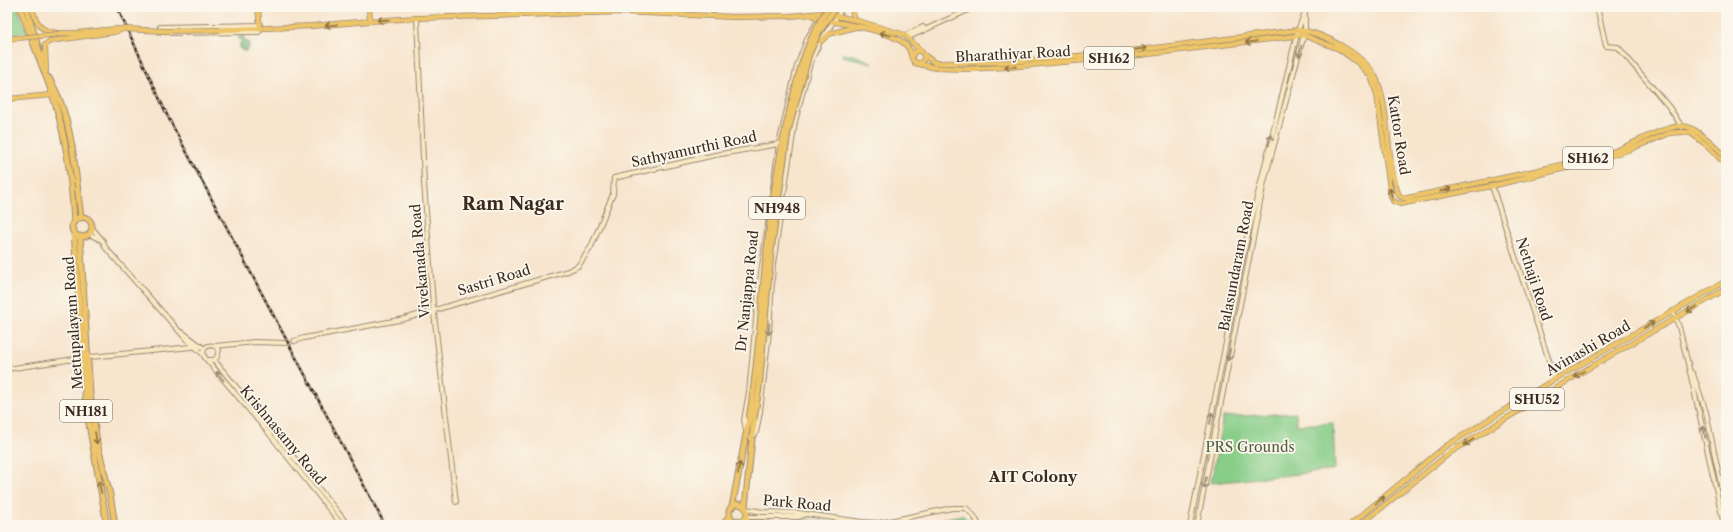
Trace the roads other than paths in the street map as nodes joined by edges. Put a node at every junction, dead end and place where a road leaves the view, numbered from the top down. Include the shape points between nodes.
1 (20, 7) edge
2 (26, 7) edge
3 (31, 7) edge
4 (258, 7) edge
5 (369, 7) edge
6 (828, 7) edge
7 (836, 7) edge
8 (843, 7) edge
9 (851, 7) edge
10 (968, 7) edge
11 (975, 7) edge
12 (1307, 7) edge
13 (1597, 7) edge
14 (822, 13) junction
15 (1305, 13) junction
16 (837, 16) junction
17 (816, 17) junction
18 (417, 18) junction
19 (855, 20) junction
20 (370, 21) junction
21 (833, 22) junction
22 (856, 26) junction
23 (260, 27) junction
24 (123, 28) junction
25 (1298, 32) junction
26 (1304, 33) junction
27 (60, 34) junction
28 (907, 36) junction
29 (7, 38) edge
30 (820, 42) junction
31 (923, 53) junction
32 (914, 61) junction
33 (46, 71) junction
34 (52, 95) junction
35 (7, 99) edge
36 (1682, 126) junction
37 (1682, 132) junction
38 (792, 139) junction
39 (779, 144) junction
40 (1726, 158) edge
41 (1726, 165) edge
42 (614, 178) joint
43 (1492, 186) junction
44 (81, 218) junction
45 (74, 222) junction
46 (92, 228) junction
47 (74, 231) junction
48 (89, 234) junction
49 (80, 236) junction
50 (103, 241) junction
51 (1726, 281) edge
52 (1726, 289) edge
53 (434, 310) junction
54 (1673, 311) junction
55 (1668, 314) junction
56 (1676, 319) junction
57 (1671, 321) junction
58 (294, 342) tunnel mouth
59 (215, 346) junction
60 (200, 349) junction
61 (219, 353) junction
62 (81, 358) junction
63 (88, 358) junction
64 (207, 360) junction
65 (214, 360) junction
66 (7, 369) edge
67 (1690, 372) junction
68 (1555, 379) junction
69 (752, 419) junction
70 (746, 430) junction
71 (751, 438) junction
72 (1205, 453) junction
73 (1211, 454) junction
74 (456, 502) dead end
75 (732, 507) junction
76 (746, 508) junction
77 (1726, 510) edge
78 (730, 515) junction
79 (804, 515) junction
80 (742, 521) edge
81 (107, 525) edge
82 (115, 525) edge
83 (342, 525) edge
84 (348, 525) edge
85 (723, 525) edge
86 (979, 525) edge
87 (1190, 525) edge
88 (1197, 525) edge
89 (1350, 525) edge
90 (1360, 525) edge
91 (1724, 525) edge

1 - 34 highway
2 - 33 highway
3 - 27 main road via 41,27
4 - 23 main road
5 - 20 main road
6 - 14 main road
6 - 69 highway, NH948, bridge via 804,53 785,130 766,263
7 - 69 highway, NH948, bridge via 819,32 809,54 788,131 770,263 759,388
8 - 16 main road, Dr Nanjappa Road
9 - 19 main road
10 - 28 main road
11 - 28 main road
12 - 15 main road
13 - 36 main road via 1606,46 1618,48
14 - 16 main road
14 - 17 main road
15 - 25 main road, Balasundaram Road
15 - 26 main road, Balasundaram Road
16 - 19 main road
16 - 21 main road, Dr Nanjappa Road
17 - 18 main road via 734,17 624,12
17 - 21 main road
17 - 39 main road, Dr Nanjappa Road via 798,66
18 -> 20 main road
18 - 53 main road, Vivekanada Road via 424,183
19 - 28 main road
20 -> 23 main road
21 - 22 main road
21 - 30 main road, Dr Nanjappa Road
22 - 30 main road via 838,30
32 -> 22 main road via 906,45 896,38
23 - 23 main road via 259,32 160,33 160,27
23 - 24 main road, bridge via 250,30
24 - 27 main road
24 - 33 main road via 114,32 56,39 45,45
25 - 26 main road, Bharathiyar Road / SH162
31 -> 25 main road, Bharathiyar Road / SH162 via 935,64 1008,62
25 -> 32 main road, Bharathiyar Road / SH162 via 1202,48 1008,67 936,68
72 -> 25 main road, Balasundaram Road via 1244,251
26 -> 36 main road, Kattor Road / SH162 via 1340,45 1359,57 1375,75 1381,89 1392,169 1400,197 1407,198 1610,152
43 -> 26 main road, Kattor Road / SH162 via 1406,204 1393,201 1377,95 1371,76 1339,49
26 -> 73 main road, Balasundaram Road via 1264,182
27 - 29 main road, bridge
28 - 31 main road, SH162
30 - 38 main road, Dr Nanjappa Road via 810,63
31 - 32 main road via 922,62
31 - 32 main road via 914,52
33 - 44 highway via 66,122
34 - 35 main road
34 - 45 highway via 65,145
36 - 37 main road
36 - 40 main road via 1694,129
37 - 41 main road via 1691,133
37 - 43 main road, SH162 via 1670,133 1628,150 1593,160
38 - 39 main road, Sathyamurthi Road
38 -> 71 main road, Dr Nanjappa Road via 773,264 760,412 756,433
39 - 42 main road, Sathyamurthi Road via 681,162
39 - 70 main road, Dr Nanjappa Road via 759,288 744,420
42 - 53 main road, Sastri Road via 613,194 608,209 591,247 578,266
43 - 68 main road, Nethaji Road
44 - 45 highway
44 - 46 highway via 90,221
45 - 47 highway
46 - 48 highway
46 - 50 main road
47 - 49 highway
47 - 62 highway, Mettupalayam Road / NH181
48 - 49 highway
48 - 50 main road
49 - 63 highway, Mettupalayam Road / NH181
50 - 60 main road via 105,247 136,284
51 - 54 main road, Avinashi Road / SHU52
52 -> 56 main road, Avinashi Road / SHU52
53 - 58 main road, Sastri Road via 404,320
53 - 74 main road, Vivekanada Road
54 - 55 main road, Avinashi Road / SHU52
54 - 56 main road
55 - 57 main road
68 -> 55 main road, Avinashi Road / SHU52
56 - 57 main road, Avinashi Road / SHU52
56 - 67 main road
57 -> 90 main road, Avinashi Road / SHU52 via 1583,371 1451,452
59 - 60 main road
59 - 61 main road
59 - 61 main road via 255,342 287,344 227,347
60 - 63 main road
60 - 64 main road
61 - 65 main road
62 - 63 main road
62 - 66 main road
81 -> 62 highway, Mettupalayam Road / NH181 via 88,420
63 -> 82 highway, Mettupalayam Road / NH181 via 92,411
64 - 65 main road
83 -> 64 main road, Krishnasamy Road via 267,430
65 - 84 main road
67 - 77 main road via 1693,374 1706,412
91 -> 67 main road
89 -> 68 main road, Avinashi Road / SHU52 via 1446,446
69 - 70 highway, NH948
69 - 71 highway, NH948
75 -> 70 highway, Dr Nanjappa Road / NH948
71 - 76 highway, Dr Nanjappa Road / NH948
72 - 73 main road
72 - 87 main road, Balasundaram Road
73 -> 88 main road, Balasundaram Road
75 - 76 highway via 737,504
75 - 78 highway, NH948
76 - 79 main road, Park Road
76 - 80 highway, NH948
78 - 80 highway via 736,521
78 - 85 highway, NH948
79 - 80 main road
79 - 86 main road, Park Road via 880,523 966,508

